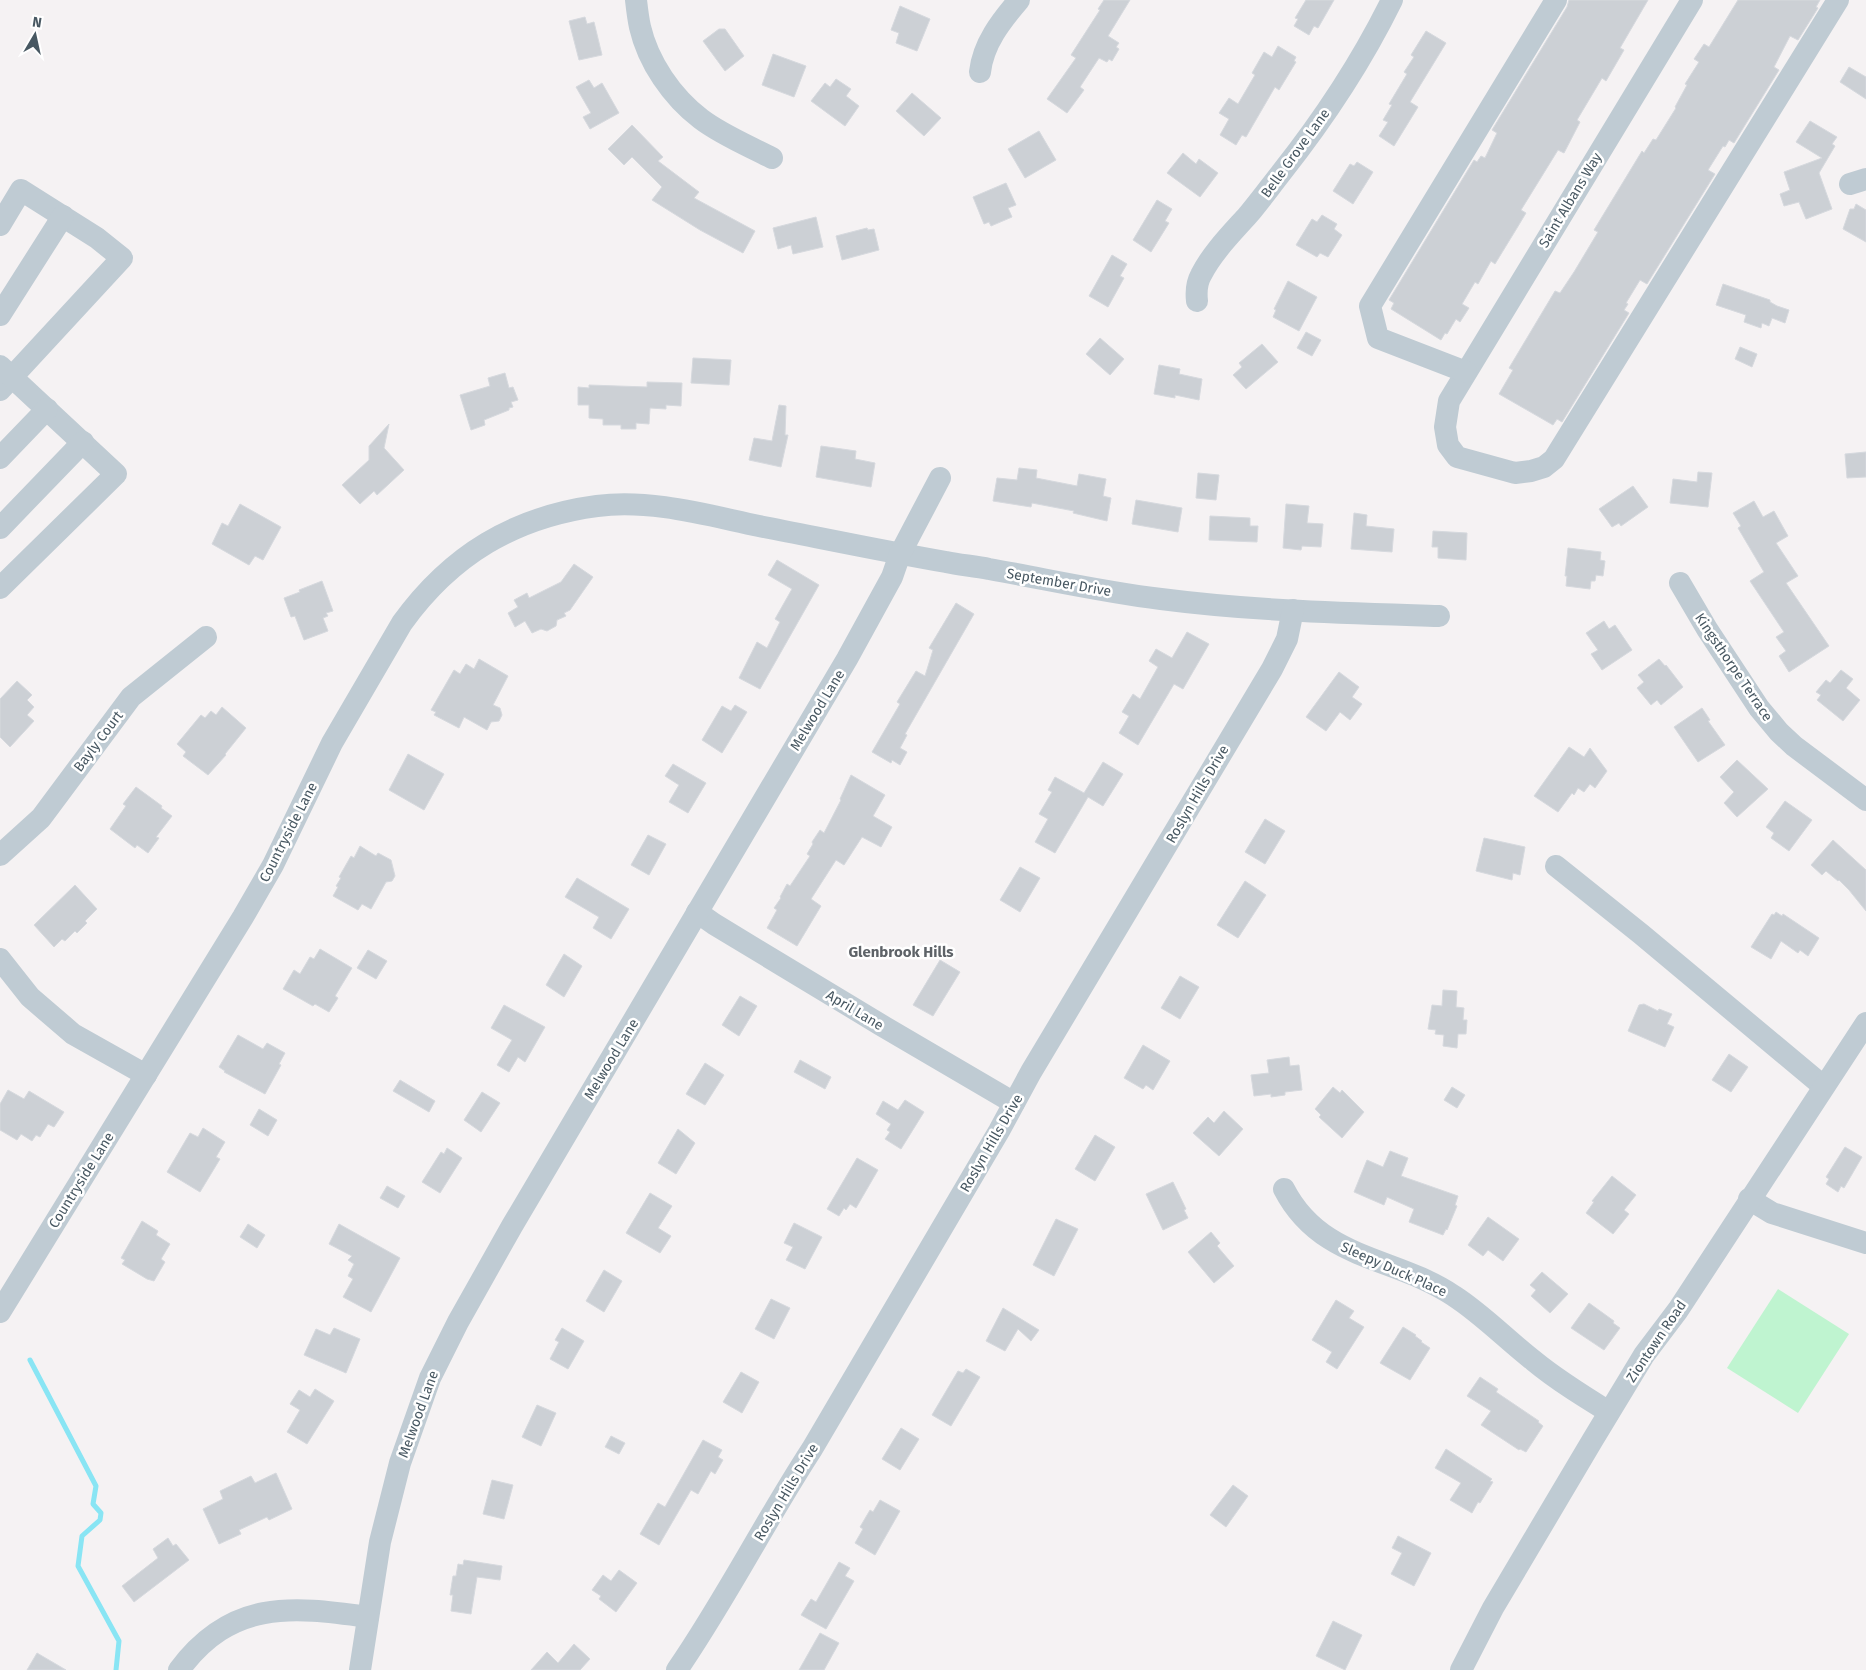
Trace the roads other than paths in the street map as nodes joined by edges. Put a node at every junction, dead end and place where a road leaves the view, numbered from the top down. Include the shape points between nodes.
1 (636, 0) edge
2 (1019, 0) edge
3 (1392, 0) edge
4 (1556, 0) edge
5 (1692, 0) edge
6 (1838, 0) edge
7 (980, 72) dead end
8 (772, 158) dead end
9 (63, 216) junction
10 (0, 225) edge
11 (1197, 301) dead end
12 (0, 315) edge
13 (1466, 372) junction
14 (4, 377) edge
15 (46, 409) junction
16 (83, 442) junction
17 (0, 458) edge
18 (940, 478) dead end
19 (684, 510) joint
20 (0, 528) edge
21 (900, 554) junction
22 (1680, 583) dead end
23 (0, 588) edge
24 (1293, 610) junction
25 (1439, 616) dead end
26 (206, 637) dead end
27 (1866, 800) edge
28 (0, 855) edge
29 (1556, 866) dead end
30 (697, 912) junction
31 (0, 959) edge
32 (1866, 1023) edge
33 (146, 1075) junction
34 (1823, 1086) junction
35 (1014, 1103) junction
36 (1284, 1189) dead end
37 (1749, 1199) junction
38 (1866, 1243) edge
39 (0, 1312) edge
40 (1609, 1412) junction
41 (368, 1617) junction
42 (179, 1670) edge
43 (360, 1670) edge
44 (677, 1670) edge
45 (1461, 1670) edge

1 - 8 street via 645,43 658,70 676,95 719,131
2 - 7 street via 985,48
3 - 11 street, Belle Grove Lane via 1332,103 1291,161 1200,276
4 - 13 street via 1370,306 1378,338
5 - 13 street, Saint Albans Way
6 - 13 street, Saint Albans Way via 1554,459 1531,472 1515,473 1457,457 1448,444 1445,427 1449,401
9 - 10 street via 22,190
9 - 12 street
9 - 14 street via 122,258
14 - 15 street
15 - 16 street
15 - 17 street
16 - 20 street
16 - 23 street via 116,474
18 - 21 street, Melwood Lane
19 - 21 street, September Drive
19 - 33 street, Countryside Lane via 643,505 600,506 528,522 471,552 439,579 402,623 362,689 273,865
21 - 24 street, September Drive via 1162,599
21 - 30 street, Melwood Lane via 892,577 847,659
22 - 27 street, Kingsthorpe Terrace via 1759,708 1779,732
24 - 25 street, September Drive
24 - 35 street, Roslyn Hills Drive via 1287,640 1272,669
26 - 28 street, Bayly Court via 131,696 41,818
29 - 34 street
30 - 35 street, April Lane
30 - 41 street, Melwood Lane via 512,1226 430,1378 400,1463 380,1542
31 - 33 street via 30,998 74,1034
32 - 34 street, Ziontown Road
33 - 39 street, Countryside Lane
34 - 37 street, Ziontown Road
35 - 44 street, Roslyn Hills Drive via 697,1642
36 - 40 street, Sleepy Duck Place via 1292,1205 1322,1235 1455,1296 1542,1367
37 - 38 street via 1772,1213
37 - 40 street, Ziontown Road
40 - 45 street, Ziontown Road via 1507,1584
41 - 42 street via 289,1609 254,1615 216,1632
41 - 43 street, Melwood Lane

